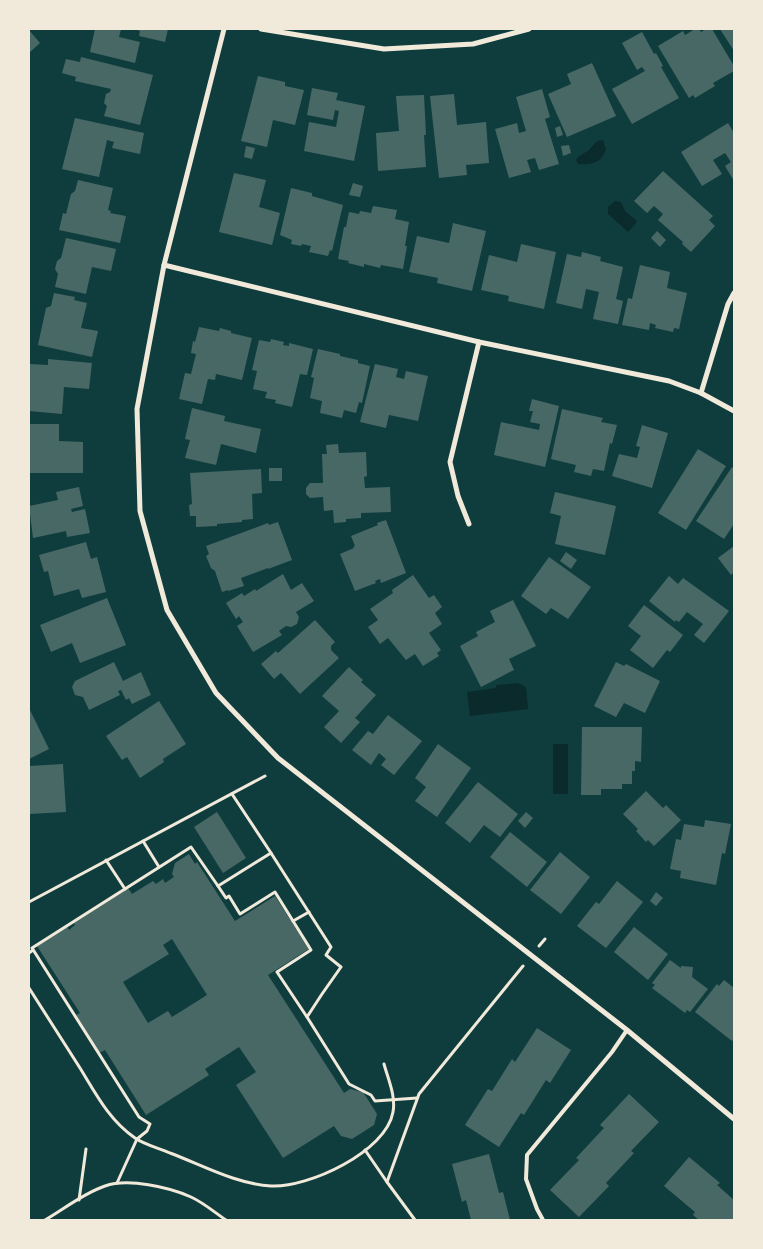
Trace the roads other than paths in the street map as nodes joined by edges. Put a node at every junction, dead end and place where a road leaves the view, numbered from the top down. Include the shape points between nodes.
1 (224, 29) edge
2 (260, 29) edge
3 (529, 29) edge
4 (164, 265) junction
5 (734, 293) edge
6 (479, 342) junction
7 (701, 393) junction
8 (734, 411) edge
9 (469, 524) dead end
10 (627, 1030) junction
11 (734, 1119) edge
12 (542, 1220) edge

1 - 4 street
2 - 3 street via 384,49 473,44
4 - 6 street
4 - 10 street via 137,409 140,511 167,610 216,693 278,758
5 - 7 street
6 - 7 street via 669,381
6 - 9 street via 450,462
7 - 8 street
10 - 11 street
10 - 12 lane via 527,1155 526,1179

